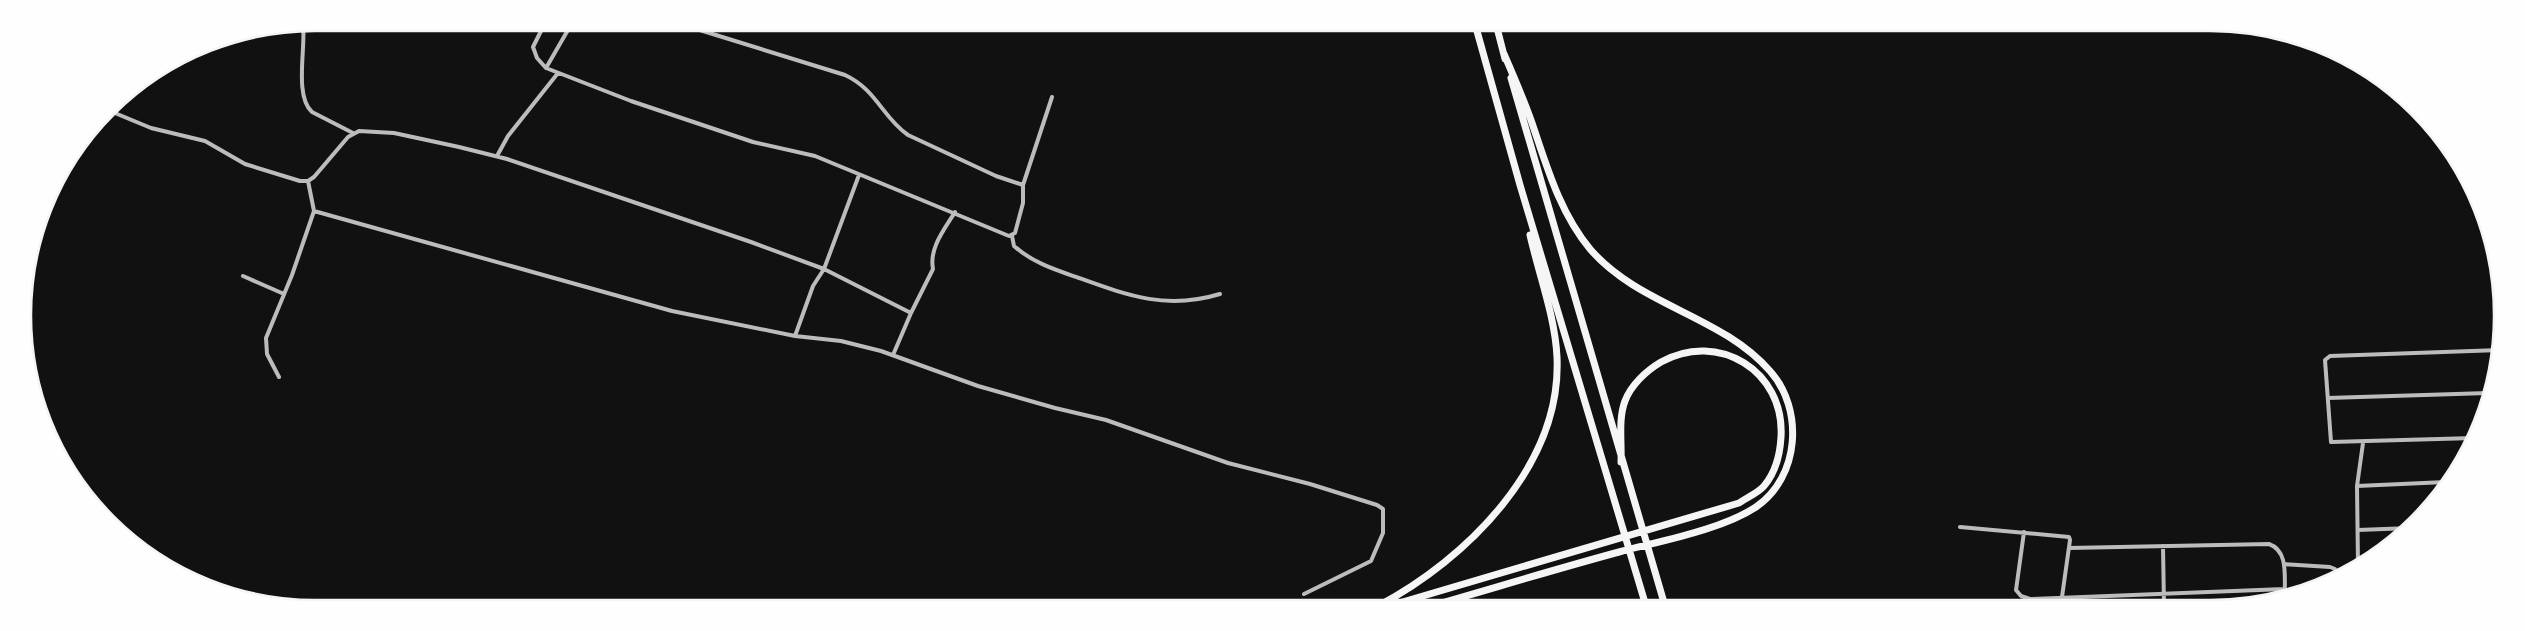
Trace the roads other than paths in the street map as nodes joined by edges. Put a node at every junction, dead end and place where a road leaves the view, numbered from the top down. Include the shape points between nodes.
1 (541, 31) edge
2 (567, 31) edge
3 (703, 31) edge
4 (1477, 31) edge
5 (1498, 31) edge
6 (303, 32) edge
7 (1504, 54) junction
8 (546, 68) junction
9 (558, 73) junction
10 (1052, 97) dead end
11 (116, 114) edge
12 (353, 133) junction
13 (497, 156) junction
14 (859, 175) junction
15 (308, 181) junction
16 (1024, 185) junction
17 (1520, 185) junction
18 (314, 211) junction
19 (955, 212) junction
20 (1012, 236) junction
21 (824, 269) junction
22 (243, 276) dead end
23 (284, 294) junction
24 (1220, 294) dead end
25 (911, 313) junction
26 (795, 336) junction
27 (2491, 350) edge
28 (893, 355) junction
29 (279, 377) dead end
30 (2483, 393) edge
31 (2328, 398) junction
32 (2465, 438) edge
33 (2363, 442) junction
34 (1622, 462) junction
35 (2440, 482) edge
36 (2357, 486) junction
37 (1960, 527) dead end
38 (2398, 528) edge
39 (2358, 530) junction
40 (2024, 532) junction
41 (2163, 546) junction
42 (2069, 548) junction
43 (2358, 558) edge
44 (2284, 564) junction
45 (2333, 571) edge
46 (2284, 589) joint
47 (2164, 593) junction
48 (1304, 594) dead end
49 (2062, 597) junction
50 (2030, 599) joint
51 (1389, 600) edge
52 (1409, 600) edge
53 (1452, 600) edge
54 (1644, 600) edge
55 (1663, 600) edge
56 (2164, 600) edge

1 - 8 street via 533,51
2 - 8 street
3 - 16 street via 845,75 866,88 898,128 908,135 996,176
4 - 17 highway
5 - 7 highway
6 - 12 street via 302,68 307,106 312,112
7 - 34 highway
7 - 53 highway via 1559,200 1591,250 1631,285 1726,334 1771,371 1782,387 1793,419 1792,448 1775,489 1757,506 1734,518
8 - 9 street
9 - 13 street via 508,136
9 - 14 street via 753,142 815,156
10 - 16 street
11 - 15 street via 151,128 205,141 254,167
12 - 13 street via 367,130 394,133
12 - 15 street
13 - 21 street
14 - 19 street
14 - 21 street
15 - 18 street
16 - 20 street via 1023,203
17 - 51 highway via 1556,345 1557,377 1544,437 1518,482 1481,529 1449,559
17 - 54 highway
18 - 23 street
18 - 26 street via 672,311
19 - 20 street
19 - 25 street via 932,252 933,269
20 - 24 street via 1014,246 1032,260 1122,294 1164,302 1190,301
21 - 25 street
21 - 26 street via 813,286
22 - 23 street
23 - 29 street via 266,344 269,360
25 - 28 street
26 - 28 street via 841,341
27 - 31 street via 2330,356 2325,360
28 - 48 street via 978,386 1106,420 1228,463 1310,484 1383,509 1383,532 1370,562
30 - 31 street
31 - 33 street via 2331,442
32 - 33 street
33 - 36 street
34 - 52 highway via 1625,401 1641,378 1667,359 1694,351 1724,353 1744,363 1767,384 1778,404 1781,449 1771,477 1762,488 1738,503
34 - 55 highway
35 - 36 street
36 - 39 street
37 - 40 street
38 - 39 street
39 - 43 street
40 - 42 street via 2066,536 2070,540
40 - 50 street via 2016,590
41 - 42 street
41 - 44 street via 2269,544 2276,546
41 - 47 street
42 - 49 street
44 - 45 street via 2330,567
44 - 46 street
46 - 47 street
47 - 49 street
47 - 56 street
49 - 50 street

